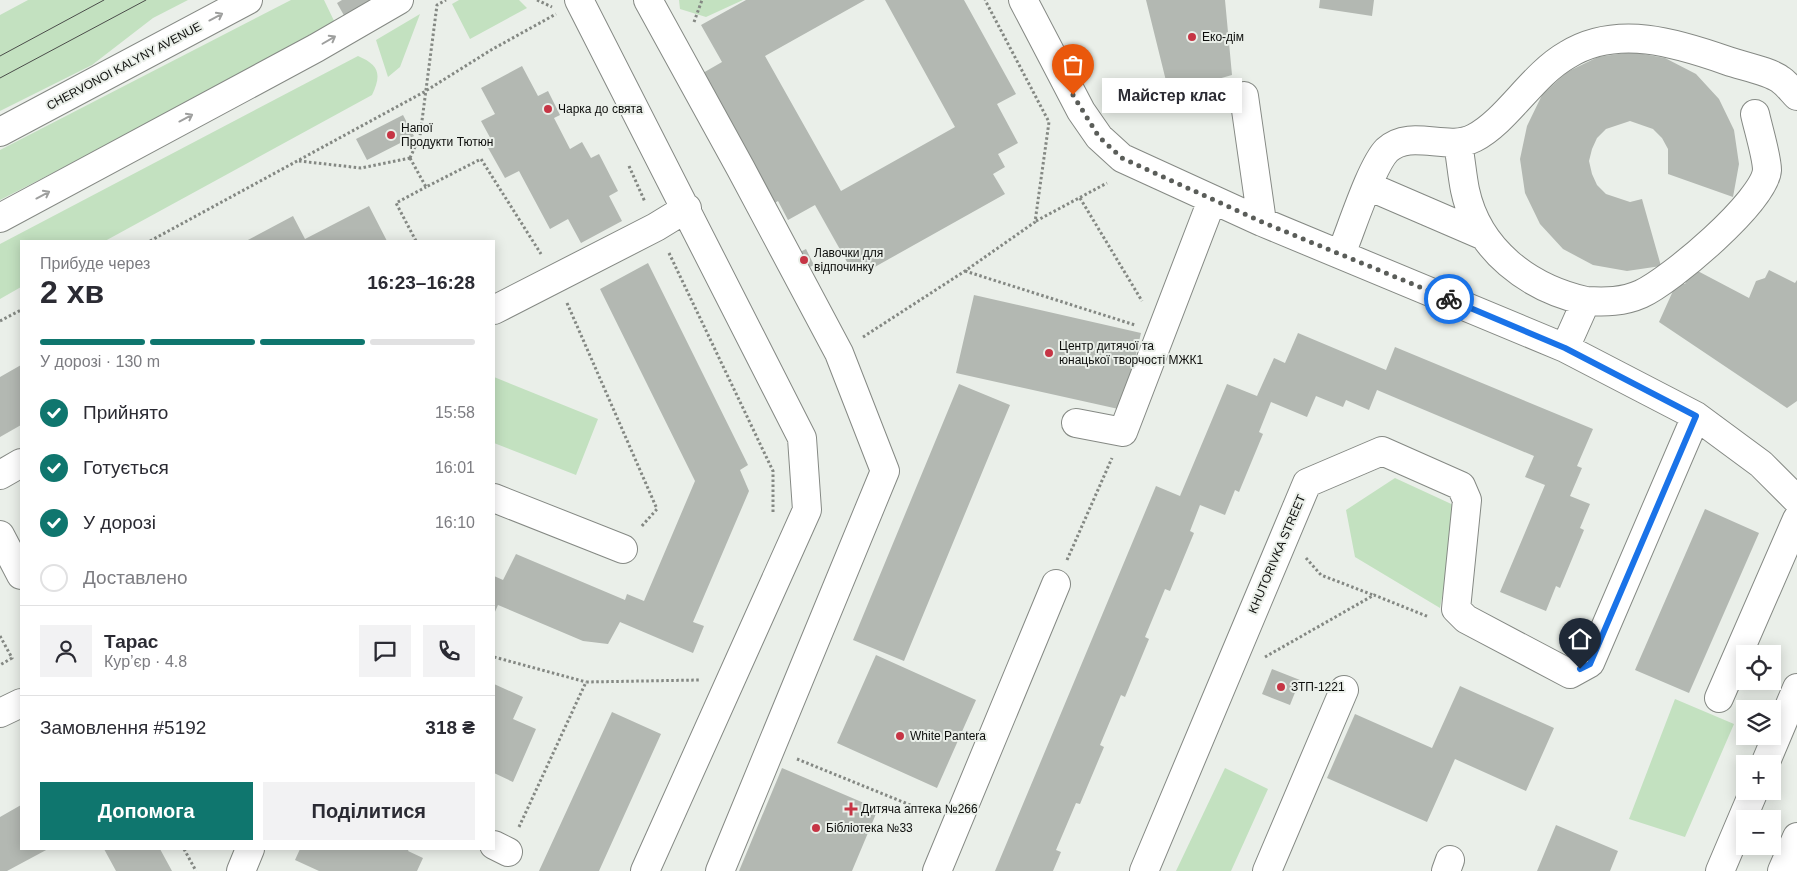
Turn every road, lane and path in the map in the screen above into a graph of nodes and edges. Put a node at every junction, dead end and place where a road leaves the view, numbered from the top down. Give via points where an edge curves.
1 (248, 0) edge
2 (399, 0) edge
3 (446, 0) edge
4 (537, 0) edge
5 (579, 0) edge
6 (648, 0) edge
7 (985, 0) edge
8 (1023, 0) edge
9 (424, 92) junction
10 (1244, 96) dead end
11 (1797, 96) edge
12 (1755, 114) dead end
13 (0, 132) edge
14 (1458, 144) junction
15 (410, 158) junction
16 (298, 161) junction
17 (628, 164) dead end
18 (1368, 186) junction
19 (426, 187) junction
20 (1212, 200) junction
21 (687, 208) junction
22 (0, 218) edge
23 (1035, 222) junction
24 (1262, 222) junction
25 (656, 227) junction
26 (1484, 236) junction
27 (152, 240) edge
28 (415, 240) edge
29 (1341, 254) junction
30 (965, 271) junction
31 (556, 278) junction
32 (1586, 301) junction
33 (495, 309) edge
34 (20, 311) edge
35 (0, 321) edge
36 (869, 333) dead end
37 (1162, 333) junction
38 (1565, 348) junction
39 (1696, 416) junction
40 (1076, 423) dead end
41 (1123, 432) junction
42 (20, 463) edge
43 (0, 475) edge
44 (495, 498) edge
45 (1797, 500) edge
46 (1797, 519) edge
47 (773, 520) dead end
48 (0, 535) edge
49 (1285, 536) junction
50 (623, 549) joint
51 (20, 573) edge
52 (1056, 584) joint
53 (1374, 595) junction
54 (1436, 620) dead end
55 (0, 636) edge
56 (495, 657) edge
57 (0, 665) edge
58 (705, 680) dead end
59 (1224, 680) junction
60 (586, 682) junction
61 (1797, 688) edge
62 (1344, 690) dead end
63 (1720, 698) dead end
64 (20, 703) edge
65 (0, 713) edge
66 (771, 749) junction
67 (1769, 755) edge
68 (1750, 800) edge
69 (956, 824) junction
70 (1797, 837) edge
71 (501, 849) edge
72 (185, 850) edge
73 (250, 850) edge
74 (196, 871) edge
75 (241, 871) edge
76 (645, 871) edge
77 (720, 871) edge
78 (937, 871) edge
79 (1144, 871) edge
80 (1267, 871) edge
81 (1720, 871) edge
82 (1782, 871) edge

13 -> 1 street, CHERVONOI KALYNY AVENUE
22 -> 2 street
3 - 9 path via 436,4
4 - 9 path via 560,12
5 - 21 street
6 - 66 street via 839,353 885,471
7 - 23 path via 1049,122
8 - 20 street via 1099,137 1122,158
9 - 15 path via 420,136
9 - 16 path
10 - 24 street
11 - 14 street via 1780,79 1685,46 1643,39 1604,40 1567,54 1537,78 1490,127
12 - 32 street via 1767,170 1762,183 1741,210 1672,276 1642,294 1618,302
14 - 18 street via 1407,140 1394,145 1384,154
14 - 26 street via 1465,191
15 - 16 path via 361,168
15 - 19 path
16 - 27 path
17 - 25 path
18 - 26 street
18 - 29 street
19 - 28 path via 396,203
19 - 31 path via 481,159
20 - 24 street
20 - 37 street
21 - 25 street
21 - 76 street via 802,438 806,510
23 - 30 path
23 - 37 path via 1080,198
24 - 29 street
25 - 31 street
25 - 47 path via 774,471
26 - 32 street via 1500,257 1520,273 1563,296
29 - 38 street
30 - 36 path
30 - 37 path
31 - 33 street
31 - 50 path via 657,509
32 - 38 street
34 - 35 path
37 - 41 street
38 - 39 street
39 - 45 street via 1761,464
39 - 49 street, KHUTORIVKA STREET via 1590,664 1570,674 1466,620 1456,609 1467,500 1461,486 1382,451 1307,483
40 - 41 street
41 - 52 path
42 - 43 street
44 - 50 street
46 - 63 street
48 - 51 street
49 - 53 path via 1321,575
49 - 59 street, KHUTORIVKA STREET
52 - 69 street
53 - 54 path
53 - 59 path
55 - 57 path via 12,658
56 - 60 path
58 - 60 path
59 - 79 street, KHUTORIVKA STREET
60 - 71 path
61 - 67 street
62 - 80 street
64 - 65 street
66 - 69 path
66 - 77 street
68 - 81 street
69 - 78 street
70 - 82 street
72 - 74 path
73 - 75 street

